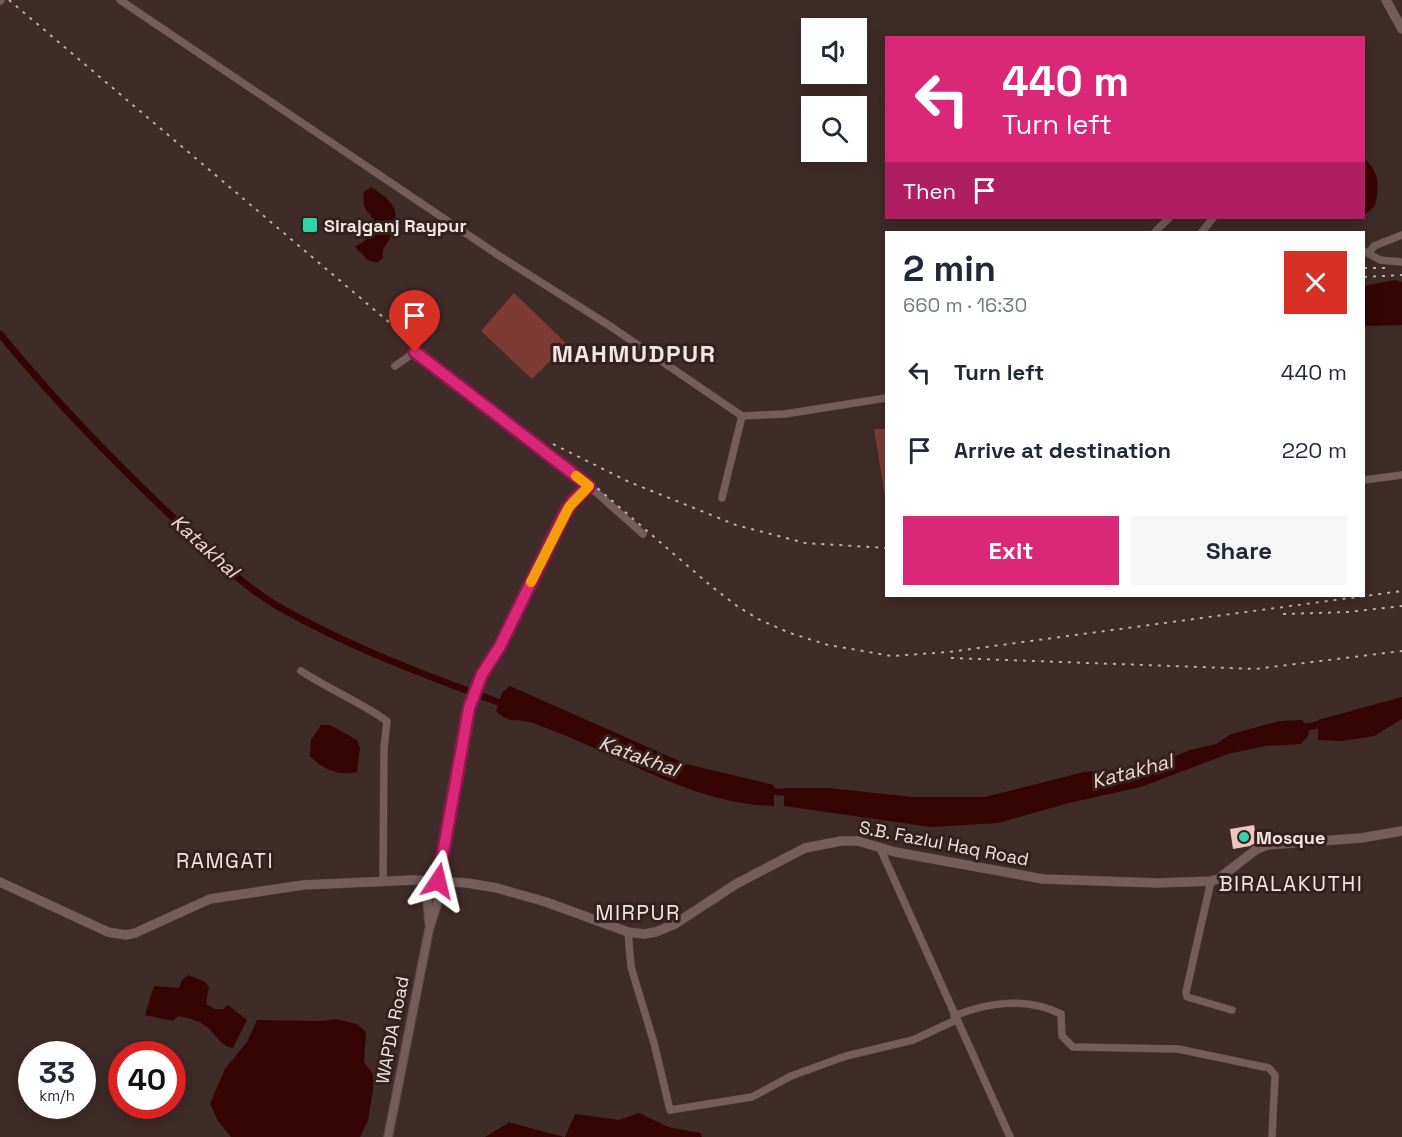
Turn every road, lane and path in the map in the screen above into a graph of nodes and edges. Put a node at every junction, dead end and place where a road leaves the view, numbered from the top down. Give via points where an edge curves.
1 (120, 0) edge
2 (1386, 0) edge
3 (1402, 29) edge
4 (1168, 219) edge
5 (1212, 219) edge
6 (1156, 231) edge
7 (1203, 231) edge
8 (1402, 236) edge
9 (1366, 252) edge
10 (1402, 262) edge
11 (395, 366) dead end
12 (885, 398) edge
13 (742, 416) junction
14 (1402, 475) edge
15 (1365, 480) edge
16 (589, 486) junction
17 (722, 498) dead end
18 (643, 534) dead end
19 (301, 671) dead end
20 (1402, 831) edge
21 (880, 848) junction
22 (426, 880) junction
23 (441, 881) junction
24 (1211, 881) junction
25 (0, 882) edge
26 (383, 882) junction
27 (429, 930) junction
28 (628, 932) junction
29 (1232, 1010) dead end
30 (955, 1018) junction
31 (388, 1137) edge
32 (1010, 1137) edge
33 (1272, 1137) edge

1 - 13 street
2 - 3 main road
4 - 6 street
5 - 7 street
8 - 9 street
9 - 10 street via 1380,260
11 - 16 street via 415,352
12 - 13 street via 785,414
13 - 17 street
14 - 15 street
16 - 18 street
16 - 23 street, WAPDA Road via 569,507 499,648 482,674 469,708
19 - 26 street via 387,721
20 - 24 main road, S.B. Fazlul Haq Road via 1267,845
21 - 24 main road, S.B. Fazlul Haq Road via 1043,879 1158,884
21 - 28 main road, S.B. Fazlul Haq Road via 858,841 805,848 736,884 675,924 656,932
21 - 30 street
22 - 23 main road, S.B. Fazlul Haq Road
22 - 26 main road, S.B. Fazlul Haq Road
22 - 27 street, WAPDA Road
23 - 27 street, WAPDA Road
23 - 28 main road, S.B. Fazlul Haq Road via 507,891
24 - 29 street via 1186,992 1187,997
25 - 26 main road, S.B. Fazlul Haq Road via 108,932 126,935 210,899 303,885
27 - 31 street, WAPDA Road
28 - 30 street via 631,967 670,1110 752,1097 791,1076 846,1056 913,1040
30 - 32 street
30 - 33 street via 1000,1002 1023,1004 1061,1014 1063,1039 1073,1047 1178,1049 1269,1068 1275,1075

